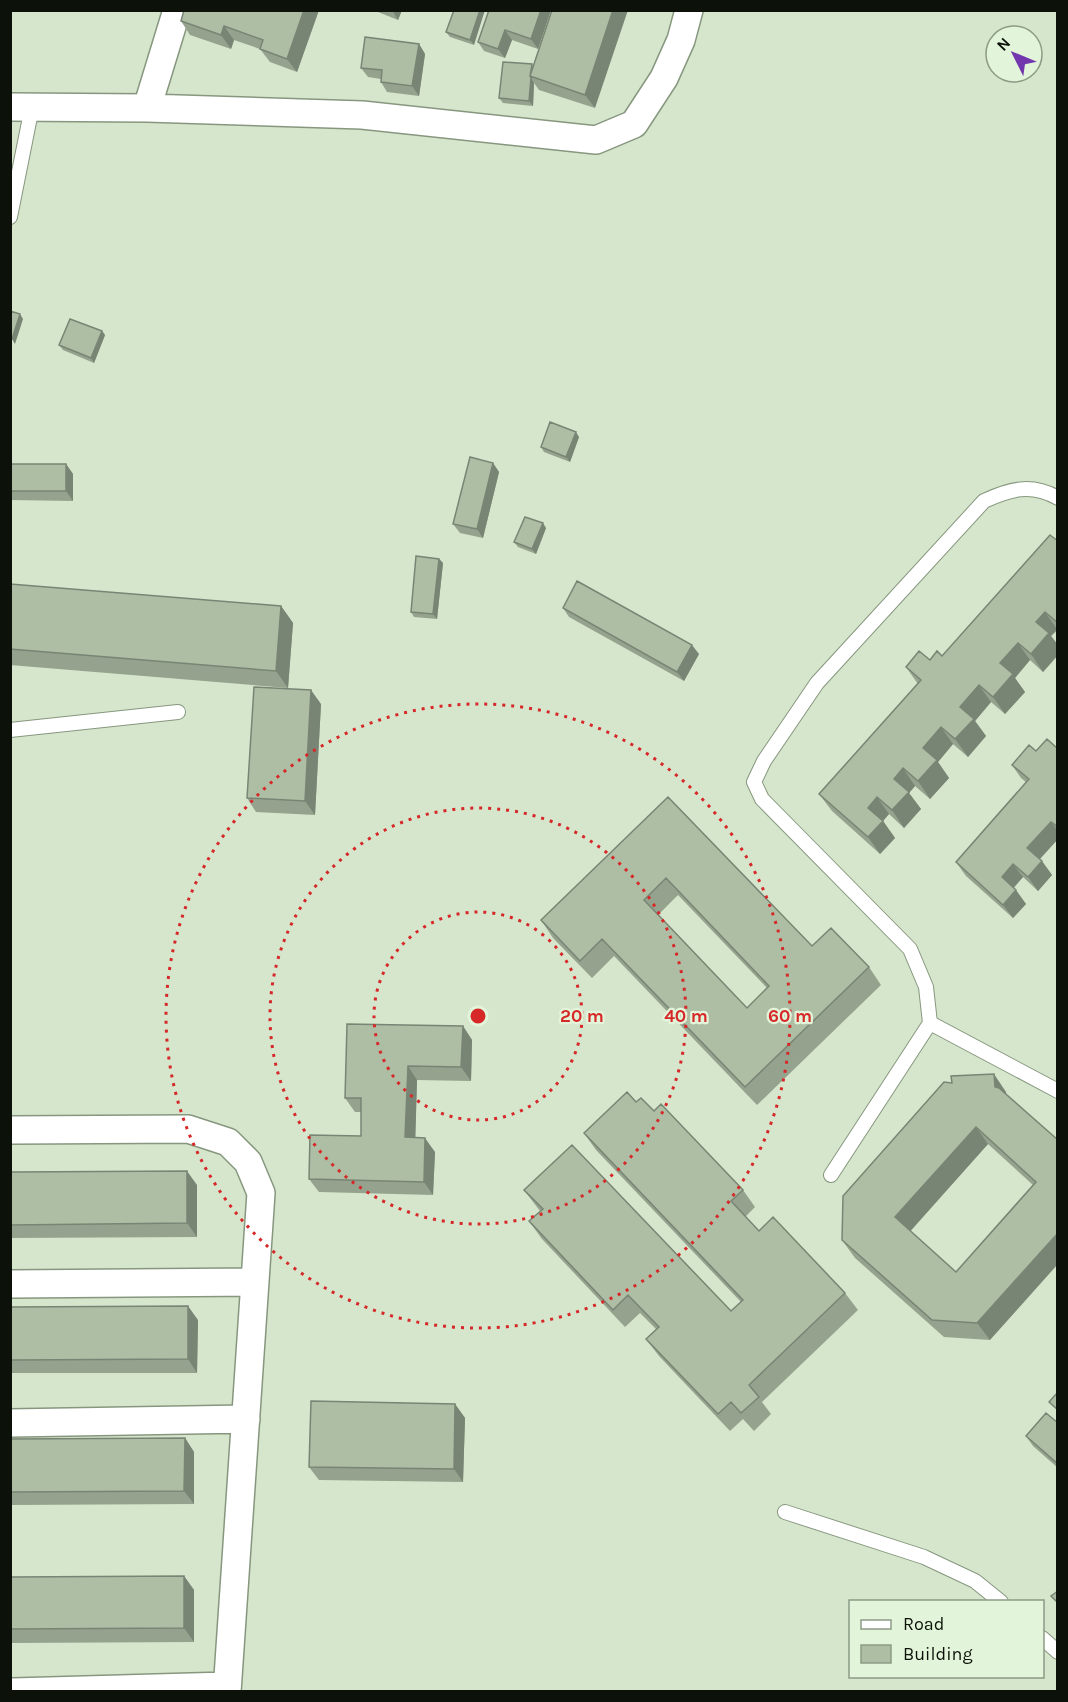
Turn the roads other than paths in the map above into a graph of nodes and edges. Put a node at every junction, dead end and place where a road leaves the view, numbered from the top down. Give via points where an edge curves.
1 (177, 10) edge
2 (689, 10) edge
3 (21, 107) edge
4 (147, 108) junction
5 (10, 217) edge
6 (1058, 498) edge
7 (178, 712) dead end
8 (10, 730) edge
9 (930, 1023) junction
10 (1058, 1092) edge
11 (10, 1130) edge
12 (831, 1175) dead end
13 (255, 1282) junction
14 (10, 1284) edge
15 (246, 1419) junction
16 (10, 1423) edge
17 (785, 1512) dead end
18 (999, 1600) edge
19 (1044, 1640) edge
20 (1058, 1652) edge
21 (227, 1689) edge
22 (13, 1692) edge

1 - 4 street
2 - 4 street via 664,78 634,124 596,140 362,115
3 - 4 street
3 - 5 lane
6 - 9 lane via 1033,489 1008,490 984,501 817,683 754,782 762,799 910,949 926,987
7 - 8 lane
9 - 10 lane
9 - 12 lane
11 - 13 street via 188,1129 228,1142 248,1162 261,1193
13 - 14 street
13 - 15 street
15 - 16 street
15 - 21 street
17 - 18 lane via 924,1557 975,1581
19 - 20 lane
21 - 22 street

